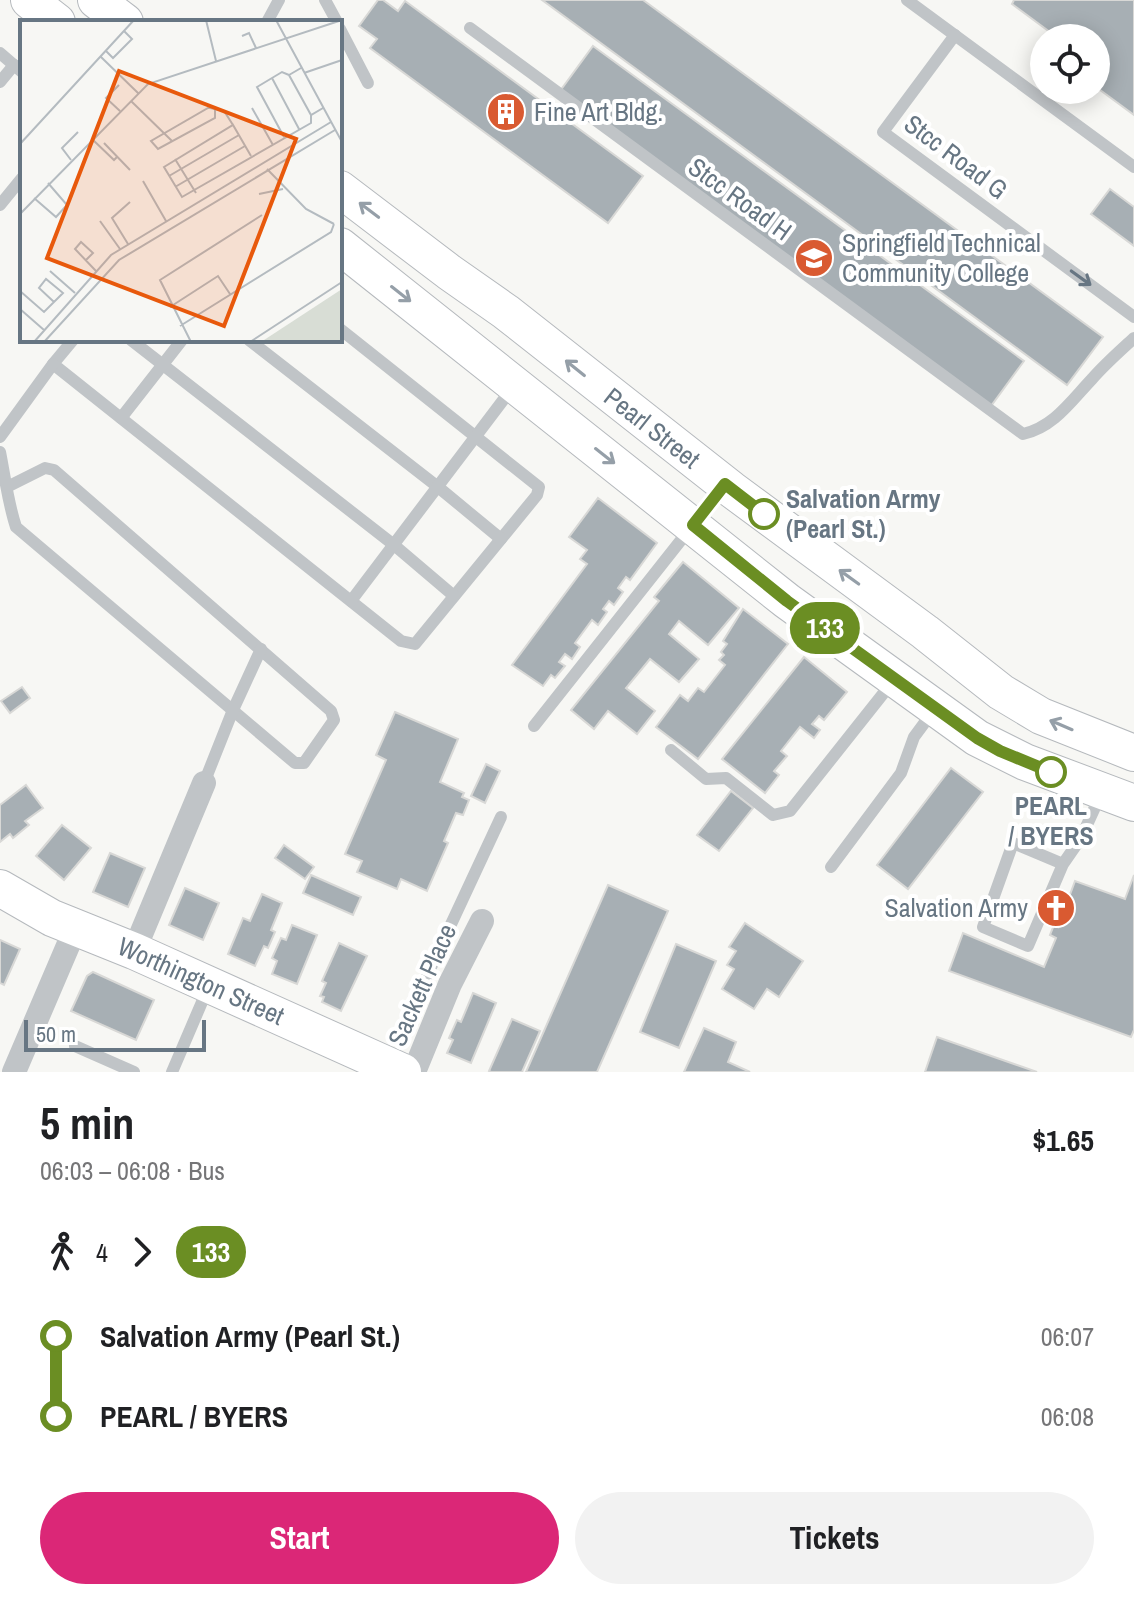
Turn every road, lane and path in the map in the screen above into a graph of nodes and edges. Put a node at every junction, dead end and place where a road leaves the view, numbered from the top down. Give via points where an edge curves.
1 (29, 0) edge
2 (96, 0) edge
3 (279, 0) edge
4 (325, 0) edge
5 (907, 0) edge
6 (54, 20) edge
7 (122, 20) edge
8 (268, 20) edge
9 (336, 20) edge
10 (470, 28) dead end
11 (342, 33) edge
12 (955, 35) junction
13 (0, 53) edge
14 (18, 68) edge
15 (0, 82) edge
16 (368, 83) dead end
17 (1134, 167) edge
18 (20, 180) edge
19 (342, 191) edge
20 (0, 205) edge
21 (342, 248) edge
22 (1134, 317) edge
23 (342, 331) edge
24 (1134, 338) edge
25 (71, 342) edge
26 (134, 342) edge
27 (180, 342) edge
28 (252, 342) edge
29 (53, 364) junction
30 (163, 365) junction
31 (515, 384) junction
32 (121, 418) junction
33 (477, 436) junction
34 (0, 437) edge
35 (0, 452) edge
36 (725, 484) junction
37 (7, 487) junction
38 (438, 487) junction
39 (693, 525) junction
40 (501, 539) junction
41 (394, 545) junction
42 (454, 596) junction
43 (351, 601) junction
44 (261, 649) junction
45 (896, 678) junction
46 (936, 707) junction
47 (233, 710) junction
48 (534, 726) dead end
49 (671, 750) dead end
50 (1126, 750) edge
51 (204, 783) joint
52 (1118, 797) edge
53 (501, 817) dead end
54 (1063, 864) junction
55 (831, 867) dead end
56 (0, 888) edge
57 (457, 911) junction
58 (482, 921) joint
59 (76, 927) junction
60 (134, 951) junction
61 (209, 985) junction
62 (412, 1008) dead end
63 (75, 1046) dead end
64 (14, 1072) edge
65 (134, 1072) edge
66 (172, 1072) edge
67 (403, 1072) edge
68 (414, 1072) edge

1 - 6 street
2 - 7 street
3 - 8 lane
4 - 9 lane
5 - 12 lane
10 - 24 lane, Stcc Road H via 1023,434 1038,430 1068,408
11 - 16 lane
12 - 17 lane
12 -> 22 lane, Stcc Road G via 883,132
13 - 14 lane
14 - 15 lane
18 - 20 lane
36 -> 19 street, Pearl Street
21 -> 31 street, Pearl Street
23 - 33 lane
25 - 29 lane
26 - 30 lane
27 - 30 lane
28 - 38 lane
29 - 32 lane
29 - 34 lane
30 - 32 lane
30 - 41 lane
31 - 33 lane
31 -> 39 street, Pearl Street
32 - 43 lane
33 - 38 lane
33 - 40 lane via 539,487
35 - 37 lane
36 - 39 lane
50 -> 36 street, Pearl Street via 1041,716 1001,692
37 - 44 lane via 45,468 54,470
37 - 47 lane via 16,527
38 - 40 lane
38 - 41 lane
39 - 45 street, Pearl Street via 787,601
39 - 48 lane
40 - 42 lane
41 - 42 lane
41 - 43 lane
42 - 43 lane via 415,644
44 - 47 lane
44 - 47 lane via 331,711 334,720 304,763 295,763
45 - 46 street, Pearl Street
45 - 49 lane via 790,811 773,815 726,778 706,779
46 - 52 street, Pearl Street via 1000,751
46 - 55 lane via 914,737 901,773
47 - 51 lane
50 - 52 street
51 - 60 street
52 - 54 lane
53 - 57 lane
54 - 54 lane via 1028,946 983,927 1013,843
56 - 59 street, Worthington Street
57 - 58 lane
57 - 62 lane
58 - 68 street, Sackett Place
59 - 60 street, Worthington Street
59 - 64 street
60 - 61 street, Worthington Street
61 - 66 lane
61 - 67 street, Worthington Street
63 - 65 lane

